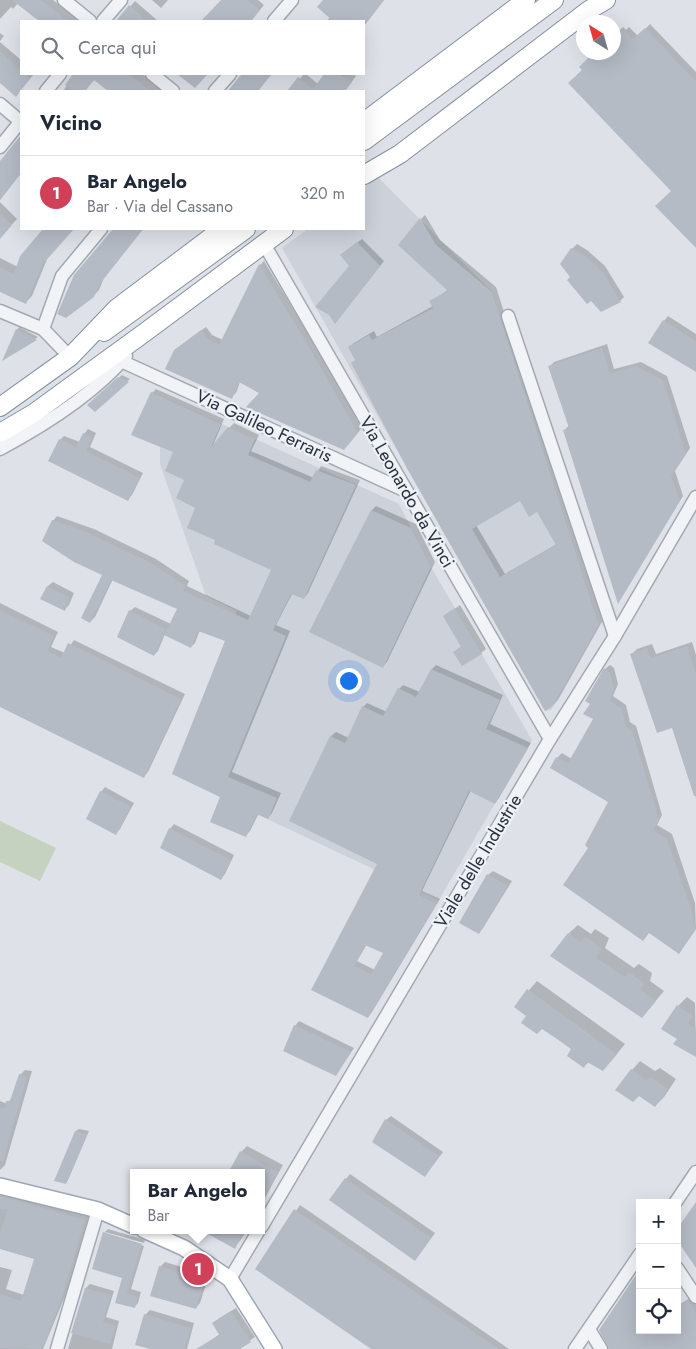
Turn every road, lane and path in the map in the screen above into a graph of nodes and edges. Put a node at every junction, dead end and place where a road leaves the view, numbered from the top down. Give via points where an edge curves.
1 (64, 0) edge
2 (121, 0) edge
3 (292, 0) edge
4 (526, 0) edge
5 (554, 0) edge
6 (606, 0) edge
7 (579, 3) edge
8 (89, 20) edge
9 (104, 20) edge
10 (275, 20) edge
11 (59, 75) edge
12 (153, 75) edge
13 (229, 75) edge
14 (47, 90) edge
15 (172, 90) edge
16 (216, 90) edge
17 (0, 104) edge
18 (20, 120) edge
19 (365, 121) edge
20 (20, 122) edge
21 (365, 140) edge
22 (0, 147) edge
23 (365, 167) edge
24 (365, 174) edge
25 (100, 230) edge
26 (221, 230) edge
27 (245, 230) edge
28 (283, 230) edge
29 (264, 244) junction
30 (0, 311) edge
31 (508, 316) dead end
32 (43, 329) junction
33 (144, 333) junction
34 (70, 357) junction
35 (121, 361) junction
36 (0, 407) edge
37 (0, 433) edge
38 (0, 449) edge
39 (406, 491) junction
40 (696, 497) edge
41 (615, 636) junction
42 (550, 739) junction
43 (696, 1172) edge
44 (0, 1186) edge
45 (678, 1199) edge
46 (98, 1210) junction
47 (265, 1221) edge
48 (130, 1224) edge
49 (153, 1234) edge
50 (257, 1234) edge
51 (636, 1260) edge
52 (681, 1274) edge
53 (230, 1279) junction
54 (696, 1297) edge
55 (589, 1329) junction
56 (272, 1348) edge
57 (57, 1349) edge
58 (575, 1349) edge
59 (602, 1349) edge

1 - 8 street
2 - 9 street
3 - 10 street
4 - 19 highway
5 - 21 highway
6 - 24 highway via 400,154
7 - 23 highway
11 - 14 street
12 - 15 street
13 - 16 street
17 - 18 street
20 - 22 street
25 - 32 street via 62,276
26 - 34 highway via 116,308
27 - 34 highway
28 - 29 highway
29 - 33 highway
29 - 39 street, Via Leonardo da Vinci
30 - 32 street
31 - 41 street
32 - 34 street
33 - 35 street
33 - 37 highway via 34,413
34 - 36 highway
35 - 38 street via 84,395
35 - 39 street, Via Galileo Ferraris
39 - 42 street, Via Leonardo da Vinci
40 - 41 street, Viale delle Industrie
41 - 42 street, Viale delle Industrie
42 - 47 street, Viale delle Industrie
43 - 45 street
44 - 46 main road
46 - 48 main road
46 - 57 street
49 - 53 main road via 184,1248
50 - 53 street
51 - 55 street
52 - 54 street
53 - 56 main road
55 - 58 street
55 - 59 street

